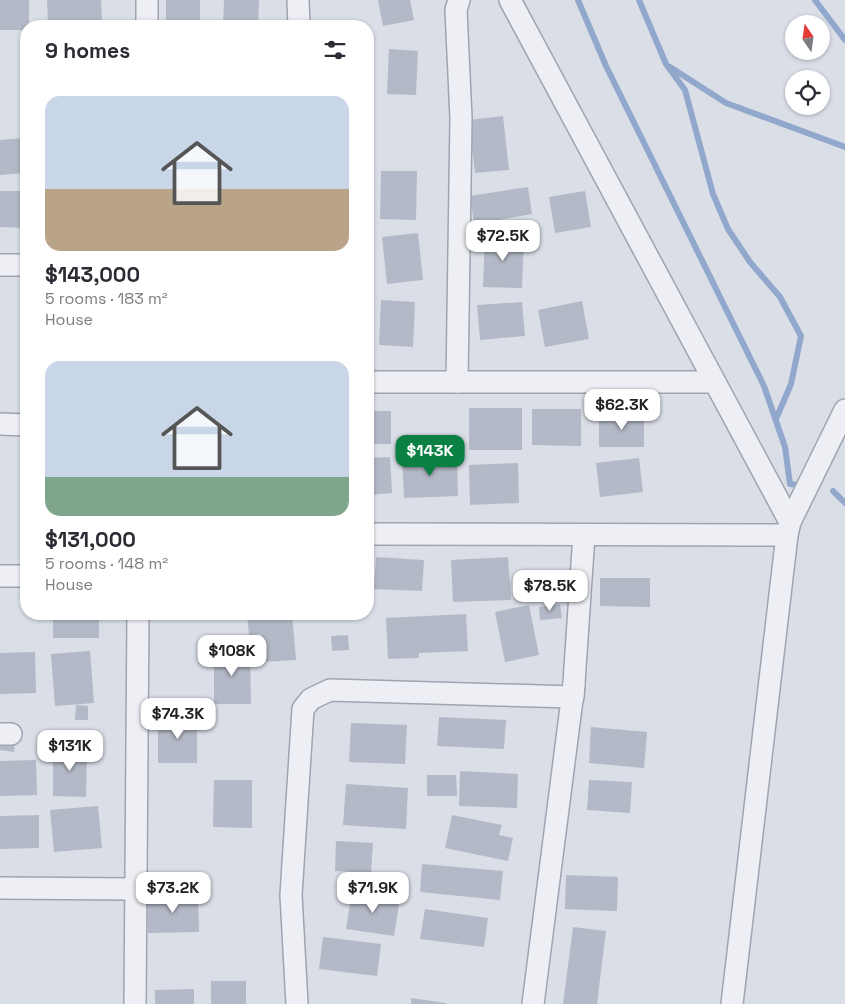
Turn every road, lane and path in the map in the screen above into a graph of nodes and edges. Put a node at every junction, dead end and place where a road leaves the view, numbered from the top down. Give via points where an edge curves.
1 (147, 0) edge
2 (298, 0) edge
3 (459, 0) edge
4 (510, 0) edge
5 (147, 20) edge
6 (298, 20) edge
7 (20, 264) edge
8 (0, 265) edge
9 (374, 382) edge
10 (457, 382) junction
11 (714, 382) junction
12 (845, 410) edge
13 (0, 424) edge
14 (20, 425) edge
15 (789, 528) junction
16 (374, 534) edge
17 (589, 535) junction
18 (0, 576) edge
19 (20, 576) edge
20 (138, 620) edge
21 (573, 698) junction
22 (0, 888) edge
23 (135, 889) junction
24 (135, 1004) edge
25 (296, 1004) edge
26 (532, 1004) edge
27 (732, 1004) edge

1 - 5 street
2 - 6 street
3 - 10 street via 456,10 461,118
4 - 11 street
7 - 8 street
9 - 10 street
10 - 11 street
11 - 15 street
12 - 15 street
13 - 14 street
15 - 17 street
15 - 27 street
16 - 17 street
17 - 21 street
18 - 19 street
20 - 23 street
21 - 25 street via 330,690 311,699 303,709 291,895
21 - 26 street
22 - 23 street
23 - 24 street

